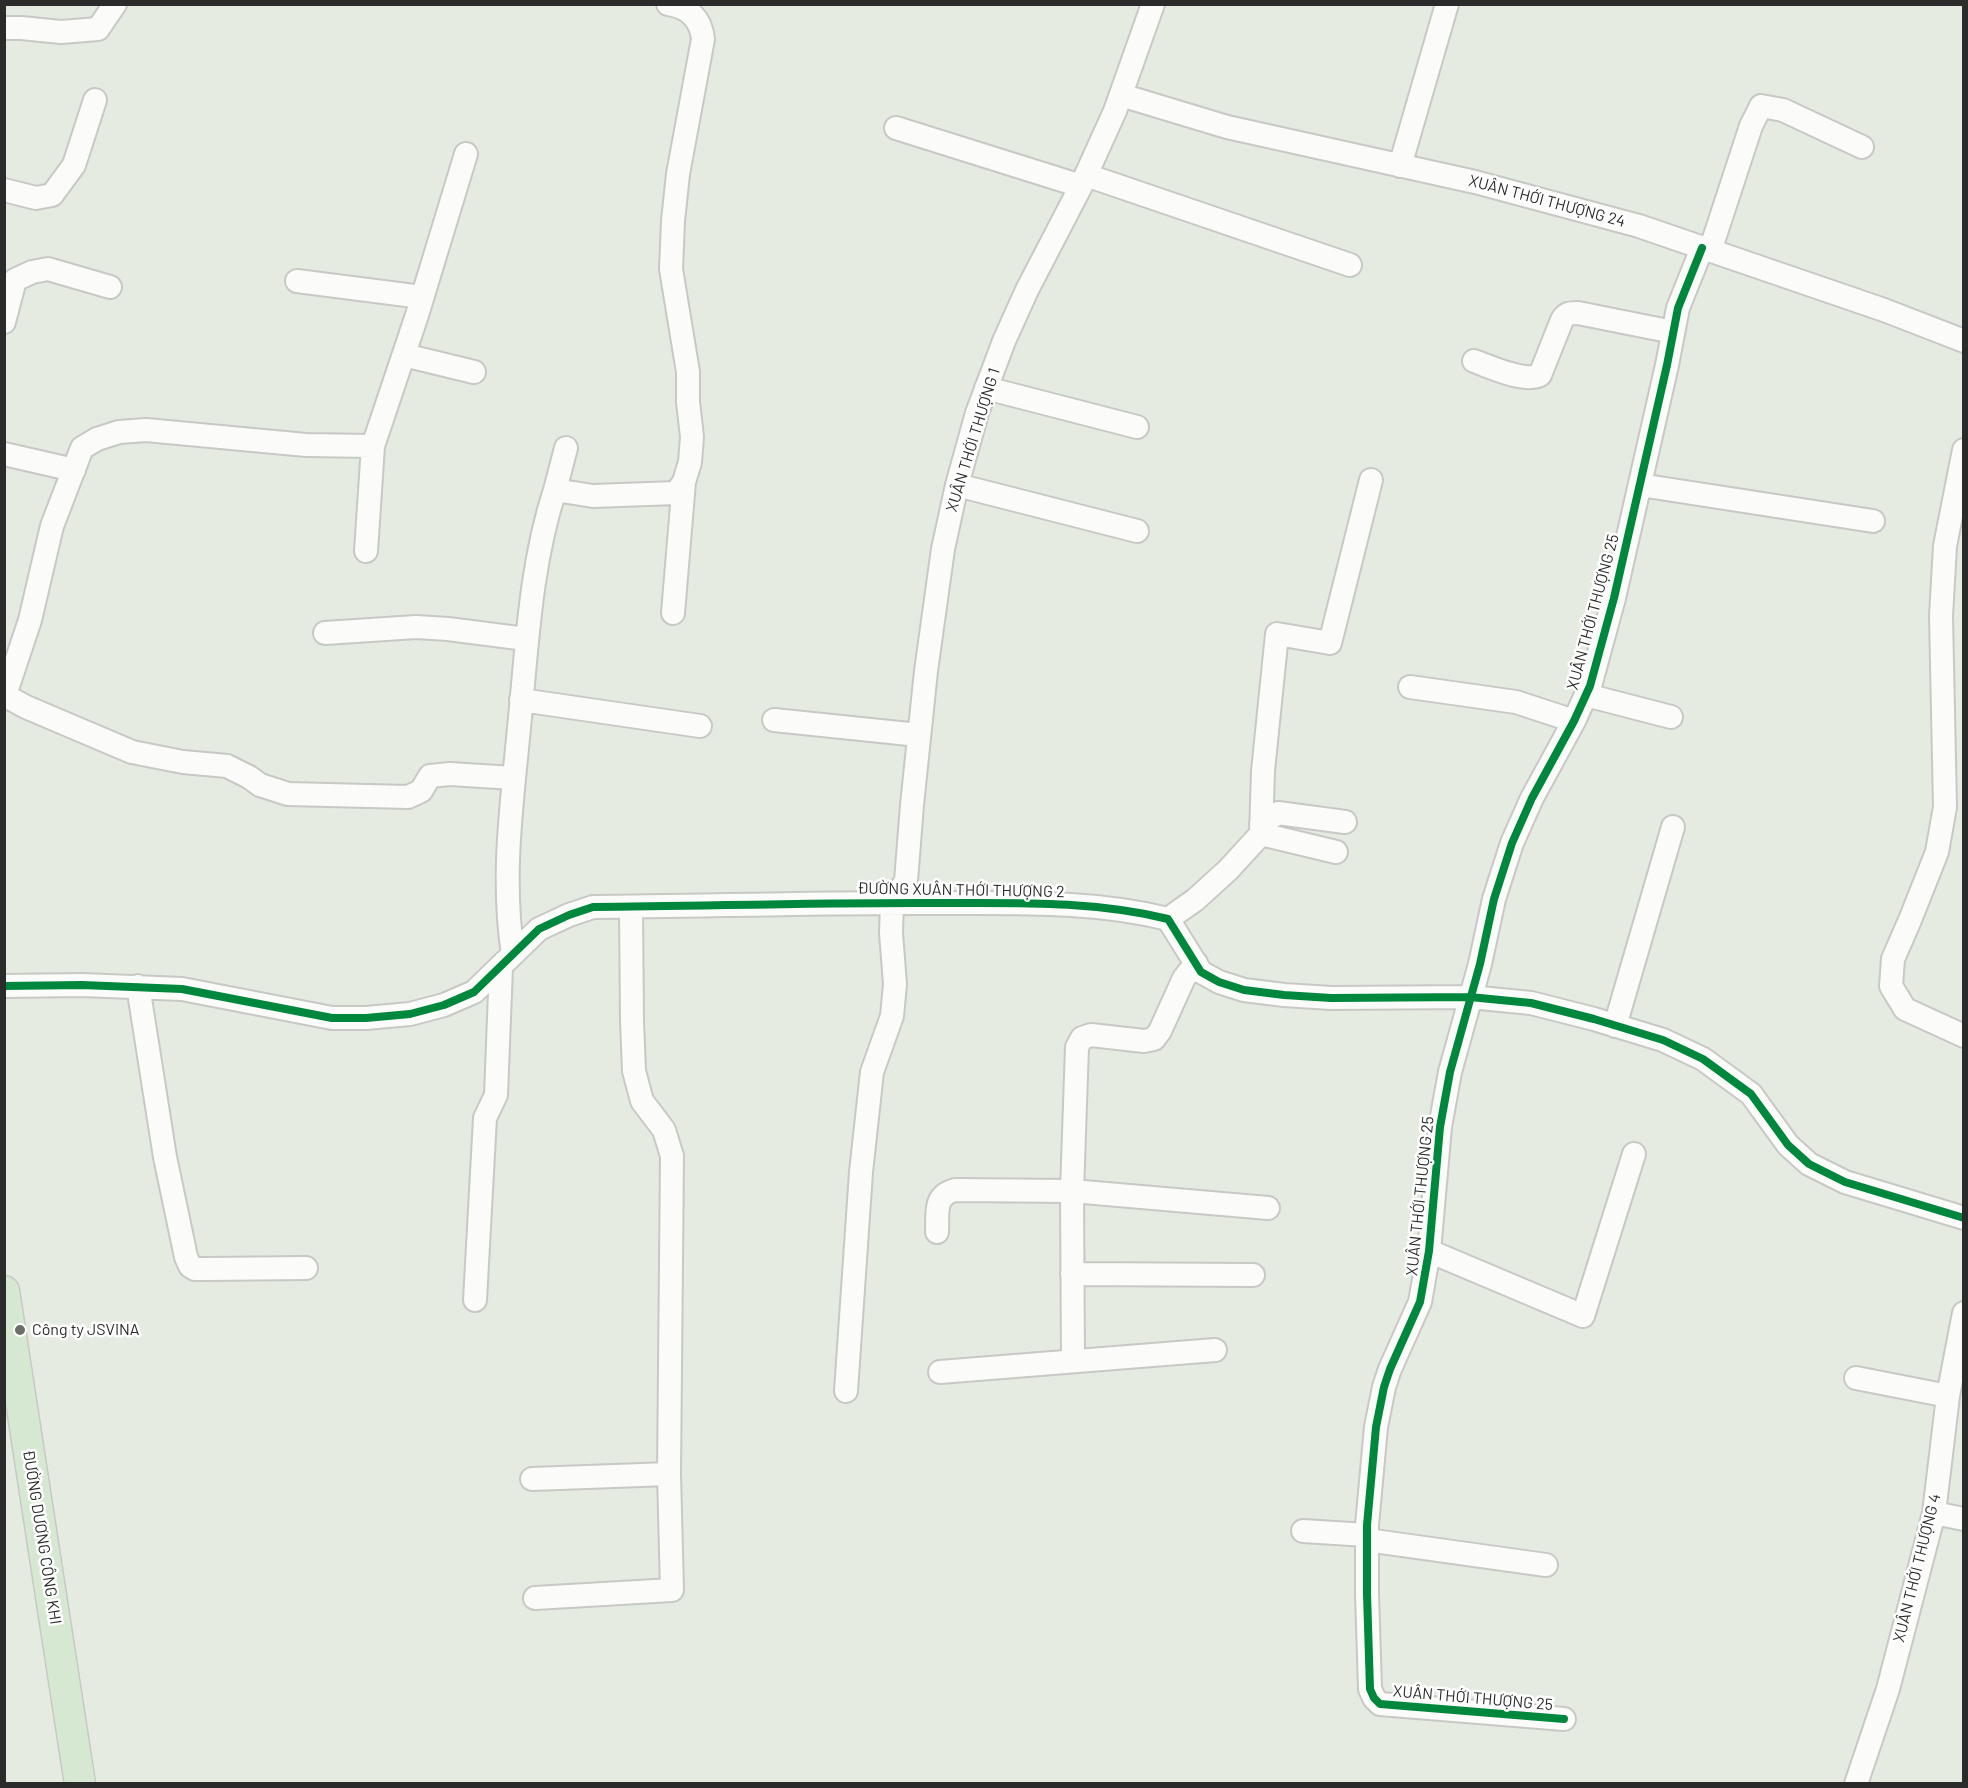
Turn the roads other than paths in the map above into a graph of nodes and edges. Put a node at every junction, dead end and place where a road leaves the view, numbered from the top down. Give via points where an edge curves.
1 (115, 4) edge
2 (668, 4) edge
3 (1153, 4) edge
4 (1447, 4) edge
5 (4, 28) edge
6 (1122, 95) junction
7 (95, 100) dead end
8 (896, 128) dead end
9 (1862, 147) dead end
10 (466, 153) dead end
11 (1400, 166) junction
12 (1084, 181) junction
13 (4, 190) edge
14 (1706, 249) junction
15 (1350, 265) dead end
16 (297, 281) dead end
17 (110, 287) dead end
18 (422, 297) junction
19 (4, 322) edge
20 (1673, 333) junction
21 (1964, 341) edge
22 (404, 355) junction
23 (1474, 361) dead end
24 (474, 372) dead end
25 (986, 388) junction
26 (1137, 427) dead end
27 (373, 446) junction
28 (567, 448) dead end
29 (1964, 450) edge
30 (4, 454) edge
31 (74, 471) junction
32 (1371, 480) dead end
33 (684, 482) junction
34 (957, 484) junction
35 (1640, 484) junction
36 (555, 490) junction
37 (1873, 521) dead end
38 (1137, 531) dead end
39 (366, 551) dead end
40 (673, 613) dead end
41 (325, 633) dead end
42 (526, 639) junction
43 (1410, 687) dead end
44 (5, 695) edge
45 (1586, 695) junction
46 (521, 700) junction
47 (1671, 717) dead end
48 (774, 720) dead end
49 (1574, 721) junction
50 (700, 726) dead end
51 (919, 735) junction
52 (513, 778) junction
53 (1345, 822) dead end
54 (1673, 827) dead end
55 (1261, 829) junction
56 (1336, 852) dead end
57 (892, 902) junction
58 (631, 907) junction
59 (1168, 919) junction
60 (507, 961) junction
61 (1196, 963) junction
62 (4, 986) edge
63 (138, 986) junction
64 (1470, 997) junction
65 (1615, 1026) junction
66 (1964, 1036) edge
67 (1634, 1154) dead end
68 (1072, 1191) junction
69 (1268, 1209) dead end
70 (1964, 1218) edge
71 (937, 1232) dead end
72 (1429, 1251) junction
73 (306, 1268) dead end
74 (1072, 1274) junction
75 (1253, 1275) dead end
76 (4, 1291) edge
77 (476, 1300) dead end
78 (1964, 1313) edge
79 (1215, 1350) dead end
80 (1073, 1361) junction
81 (940, 1372) dead end
82 (11, 1374) edge
83 (1856, 1378) dead end
84 (846, 1391) dead end
85 (1948, 1396) junction
86 (669, 1474) junction
87 (532, 1479) dead end
88 (1934, 1513) junction
89 (1964, 1519) edge
90 (1303, 1531) dead end
91 (1367, 1537) junction
92 (1546, 1565) dead end
93 (535, 1598) dead end
94 (1564, 1719) dead end
95 (80, 1784) edge
96 (1856, 1784) edge

1 - 5 street via 98,29 61,32
2 - 33 street via 694,15 700,22 703,39 673,221 671,269 688,372 692,436
3 - 6 street, XUÂN THỚI THƯỢNG 1
4 - 11 street
6 - 11 street, XUÂN THỚI THƯỢNG 24 via 1227,127
6 - 12 street, XUÂN THỚI THƯỢNG 1
7 - 13 street via 74,165 52,195 36,198
8 - 12 street
9 - 14 street, XUÂN THỚI THƯỢNG 25 via 1783,110 1761,106 1750,126
10 - 18 street
11 - 14 street, XUÂN THỚI THƯỢNG 24 via 1628,223
12 - 15 street
12 - 25 street, XUÂN THỚI THƯỢNG 1 via 1027,290
14 - 20 street, XUÂN THỚI THƯỢNG 25 via 1678,308
14 - 21 street, XUÂN THỚI THƯỢNG 24
16 - 18 street
17 - 19 street via 48,268 32,272 15,280
18 - 22 street
20 - 23 street via 1570,313 1562,320 1540,375 1522,377
20 - 35 street, XUÂN THỚI THƯỢNG 25
22 - 24 street
22 - 27 street
25 - 26 street
25 - 34 street, XUÂN THỚI THƯỢNG 1
27 - 31 street via 306,445 128,431 97,439 82,448
27 - 39 street
28 - 36 street
29 - 66 street via 1945,546 1942,592 1945,807 1937,852 1893,958 1891,986 1905,1009
30 - 31 street
31 - 44 street via 52,526 30,620
32 - 55 street via 1330,643 1277,634
33 - 36 street via 676,493 593,496
33 - 40 street
34 - 38 street
34 - 51 street, XUÂN THỚI THƯỢNG 1 via 943,549
35 - 37 street
35 - 45 street, XUÂN THỚI THƯỢNG 25 via 1614,598
36 - 42 street via 541,542
41 - 42 street via 416,627
42 - 46 street
43 - 49 street via 1516,702
44 - 52 street via 132,752 227,766 260,785 288,794 408,797 421,791 430,776
45 - 47 street
45 - 49 street, XUÂN THỚI THƯỢNG 25
46 - 50 street
46 - 52 street
48 - 51 street
49 - 64 street, XUÂN THỚI THƯỢNG 25 via 1512,843
51 - 57 street, XUÂN THỚI THƯỢNG 1 via 906,881
52 - 60 street via 508,832
53 - 55 street via 1278,813
54 - 65 street
55 - 56 street
55 - 59 street via 1228,870
57 - 58 street, ĐƯỜNG XUÂN THỚI THƯỢNG 2
57 - 59 street, ĐƯỜNG XUÂN THỚI THƯỢNG 2 via 1053,903 1134,910
57 - 84 street via 892,1016 872,1072
58 - 60 street, ĐƯỜNG XUÂN THỚI THƯỢNG 2 via 593,907 569,915 539,929
58 - 86 street via 634,1071 642,1101 664,1130 672,1156
59 - 61 street
60 - 63 street, ĐƯỜNG XUÂN THỚI THƯỢNG 2 via 474,992 444,1005 410,1014 366,1018 332,1018 182,989
60 - 77 street via 496,1095 484,1118
61 - 64 street via 1201,972 1219,982 1264,993 1331,998
61 - 68 street via 1184,978 1154,1039 1091,1035 1082,1038 1077,1047
62 - 63 street, ĐƯỜNG XUÂN THỚI THƯỢNG 2
63 - 73 street via 165,1157 188,1263 195,1269
64 - 65 street via 1531,1004
64 - 72 street, XUÂN THỚI THƯỢNG 25 via 1440,1127
65 - 70 street via 1663,1040 1725,1074 1751,1094 1788,1145 1809,1164 1845,1182
67 - 72 street via 1583,1316
68 - 69 street
68 - 71 street via 946,1192 939,1203
68 - 74 street
72 - 91 street, XUÂN THỚI THƯỢNG 25 via 1420,1302 1390,1368 1379,1405
74 - 75 street
74 - 80 street
76 - 82 main road, ĐƯỜNG DƯƠNG CÔNG KHI
78 - 85 street, XUÂN THỚI THƯỢNG 4
79 - 80 street
80 - 81 street
82 - 95 main road, ĐƯỜNG DƯƠNG CÔNG KHI
83 - 85 street
85 - 88 street, XUÂN THỚI THƯỢNG 4
86 - 87 street
86 - 93 street via 672,1590
88 - 89 street
88 - 96 street, XUÂN THỚI THƯỢNG 4 via 1888,1689
90 - 91 street
91 - 92 street
91 - 94 street, XUÂN THỚI THƯỢNG 25 via 1370,1689 1376,1701

